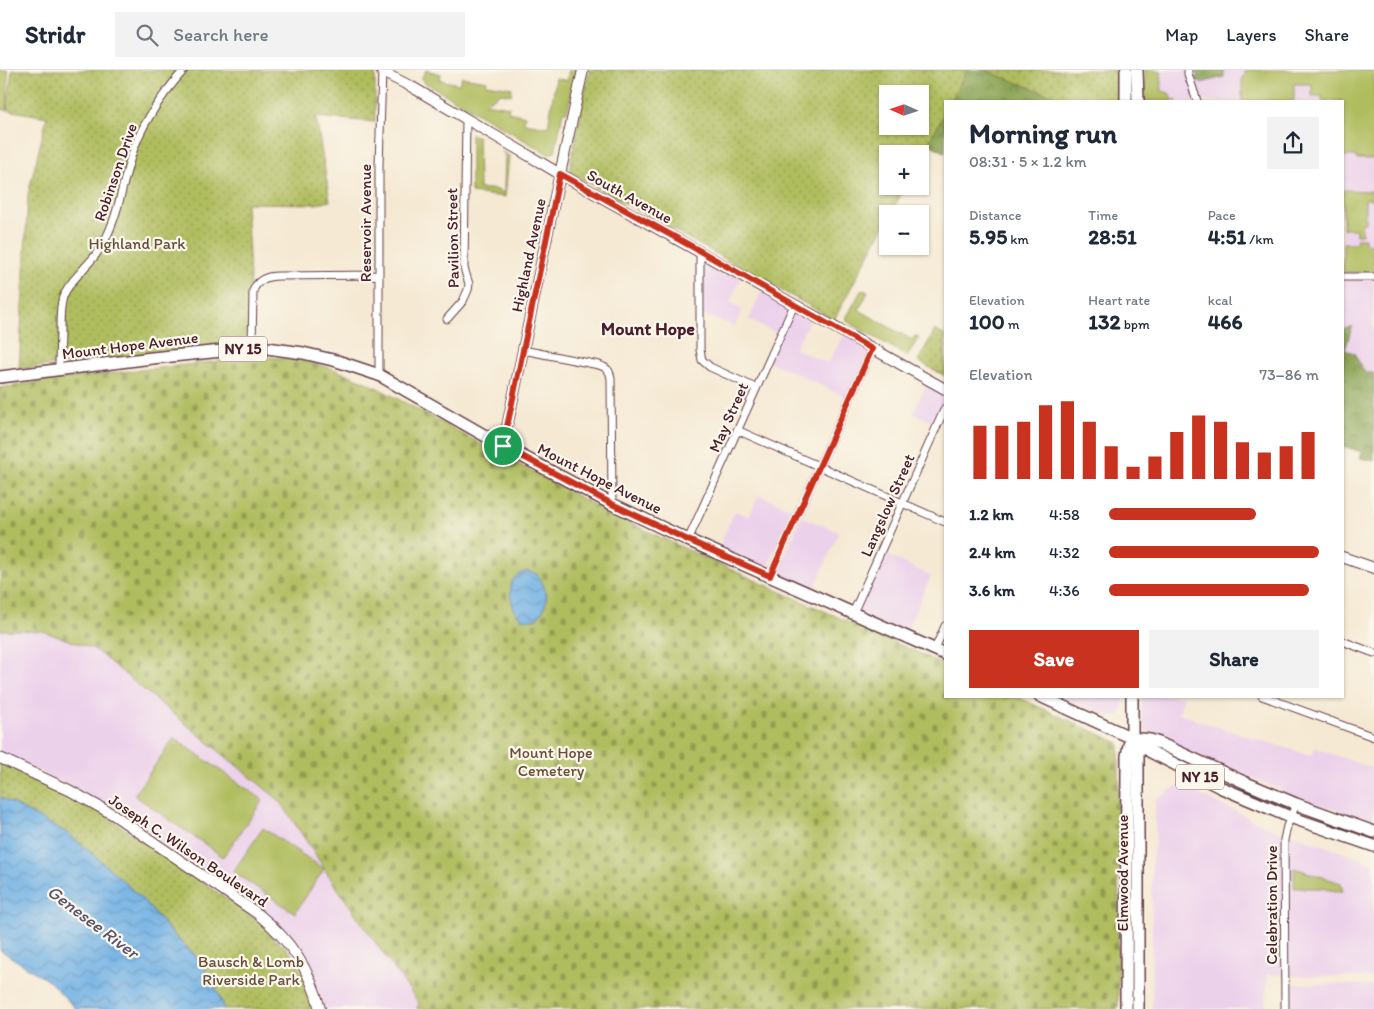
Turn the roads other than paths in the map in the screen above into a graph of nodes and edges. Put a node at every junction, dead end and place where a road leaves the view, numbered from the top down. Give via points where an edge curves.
1 (184, 70) edge
2 (583, 70) edge
3 (1126, 70) edge
4 (1138, 70) edge
5 (1188, 70) edge
6 (382, 71) edge
7 (1126, 100) edge
8 (1138, 100) edge
9 (1197, 100) edge
10 (466, 119) junction
11 (560, 174) junction
12 (700, 251) junction
13 (380, 275) junction
14 (1344, 277) edge
15 (1374, 277) edge
16 (794, 305) junction
17 (447, 319) dead end
18 (252, 348) junction
19 (872, 349) junction
20 (523, 350) junction
21 (59, 369) junction
22 (378, 375) junction
23 (0, 377) edge
24 (756, 388) junction
25 (944, 388) edge
26 (944, 410) edge
27 (737, 430) junction
28 (503, 446) junction
29 (819, 466) junction
30 (902, 503) junction
31 (612, 504) junction
32 (944, 522) edge
33 (688, 540) junction
34 (1344, 558) edge
35 (1374, 568) edge
36 (770, 576) junction
37 (853, 613) junction
38 (944, 631) edge
39 (1344, 643) edge
40 (940, 652) edge
41 (1374, 653) edge
42 (1044, 698) edge
43 (1132, 698) edge
44 (1267, 698) edge
45 (1374, 737) edge
46 (1132, 738) junction
47 (0, 758) edge
48 (1296, 804) junction
49 (1290, 817) junction
50 (1374, 832) edge
51 (1374, 846) edge
52 (320, 1009) edge
53 (1126, 1009) edge
54 (1138, 1009) edge
55 (1285, 1009) edge

1 - 21 street, Robinson Drive via 158,102 137,140 119,207 105,239 65,292 61,308
2 - 11 street, Highland Avenue
3 - 7 main road
4 - 8 main road
5 - 9 street
6 - 10 street, South Avenue
6 - 13 street, Reservoir Avenue
10 - 11 street, South Avenue
10 - 17 street, Pavilion Street via 464,268 469,284 466,296
11 - 12 street, South Avenue
11 - 20 street, Highland Avenue
12 - 16 street, South Avenue
12 - 24 street via 702,360 710,367
13 - 18 street via 265,278 253,292
13 - 22 street, Reservoir Avenue
14 - 15 street
16 - 19 street, South Avenue
16 - 24 street, May Street
18 - 21 main road, Mount Hope Avenue / NY 15
18 - 22 main road, Mount Hope Avenue / NY 15 via 303,353
19 - 25 street, South Avenue
19 - 29 street
20 - 28 street, Highland Avenue
20 - 31 street via 599,365 609,370
21 - 23 main road, Mount Hope Avenue / NY 15
22 - 28 main road, Mount Hope Avenue / NY 15
24 - 27 street, May Street
26 - 30 street, Langslow Street
27 - 29 street
27 - 33 street, May Street
28 - 31 main road, Mount Hope Avenue / NY 15
29 - 30 street
29 - 36 street
30 - 32 street
30 - 37 street, Langslow Street
31 - 33 main road, Mount Hope Avenue / NY 15
33 - 36 main road, Mount Hope Avenue / NY 15
34 - 35 street
36 - 37 main road, Mount Hope Avenue / NY 15
37 - 40 main road, Mount Hope Avenue / NY 15
38 - 40 street
39 - 41 street
42 - 46 main road, NY 15
43 - 46 main road, Elmwood Avenue
44 - 45 street
46 - 48 main road, NY 15 via 1159,743
46 - 49 main road, NY 15 via 1151,752
46 - 53 main road, Elmwood Avenue via 1127,756
46 - 54 main road, Elmwood Avenue via 1138,747
47 - 52 street, Joseph C. Wilson Boulevard via 114,815 258,914 275,928 302,962
48 - 49 street, Celebration Drive
48 - 50 main road, NY 15
49 - 51 main road, NY 15
49 - 55 street, Celebration Drive via 1284,840

